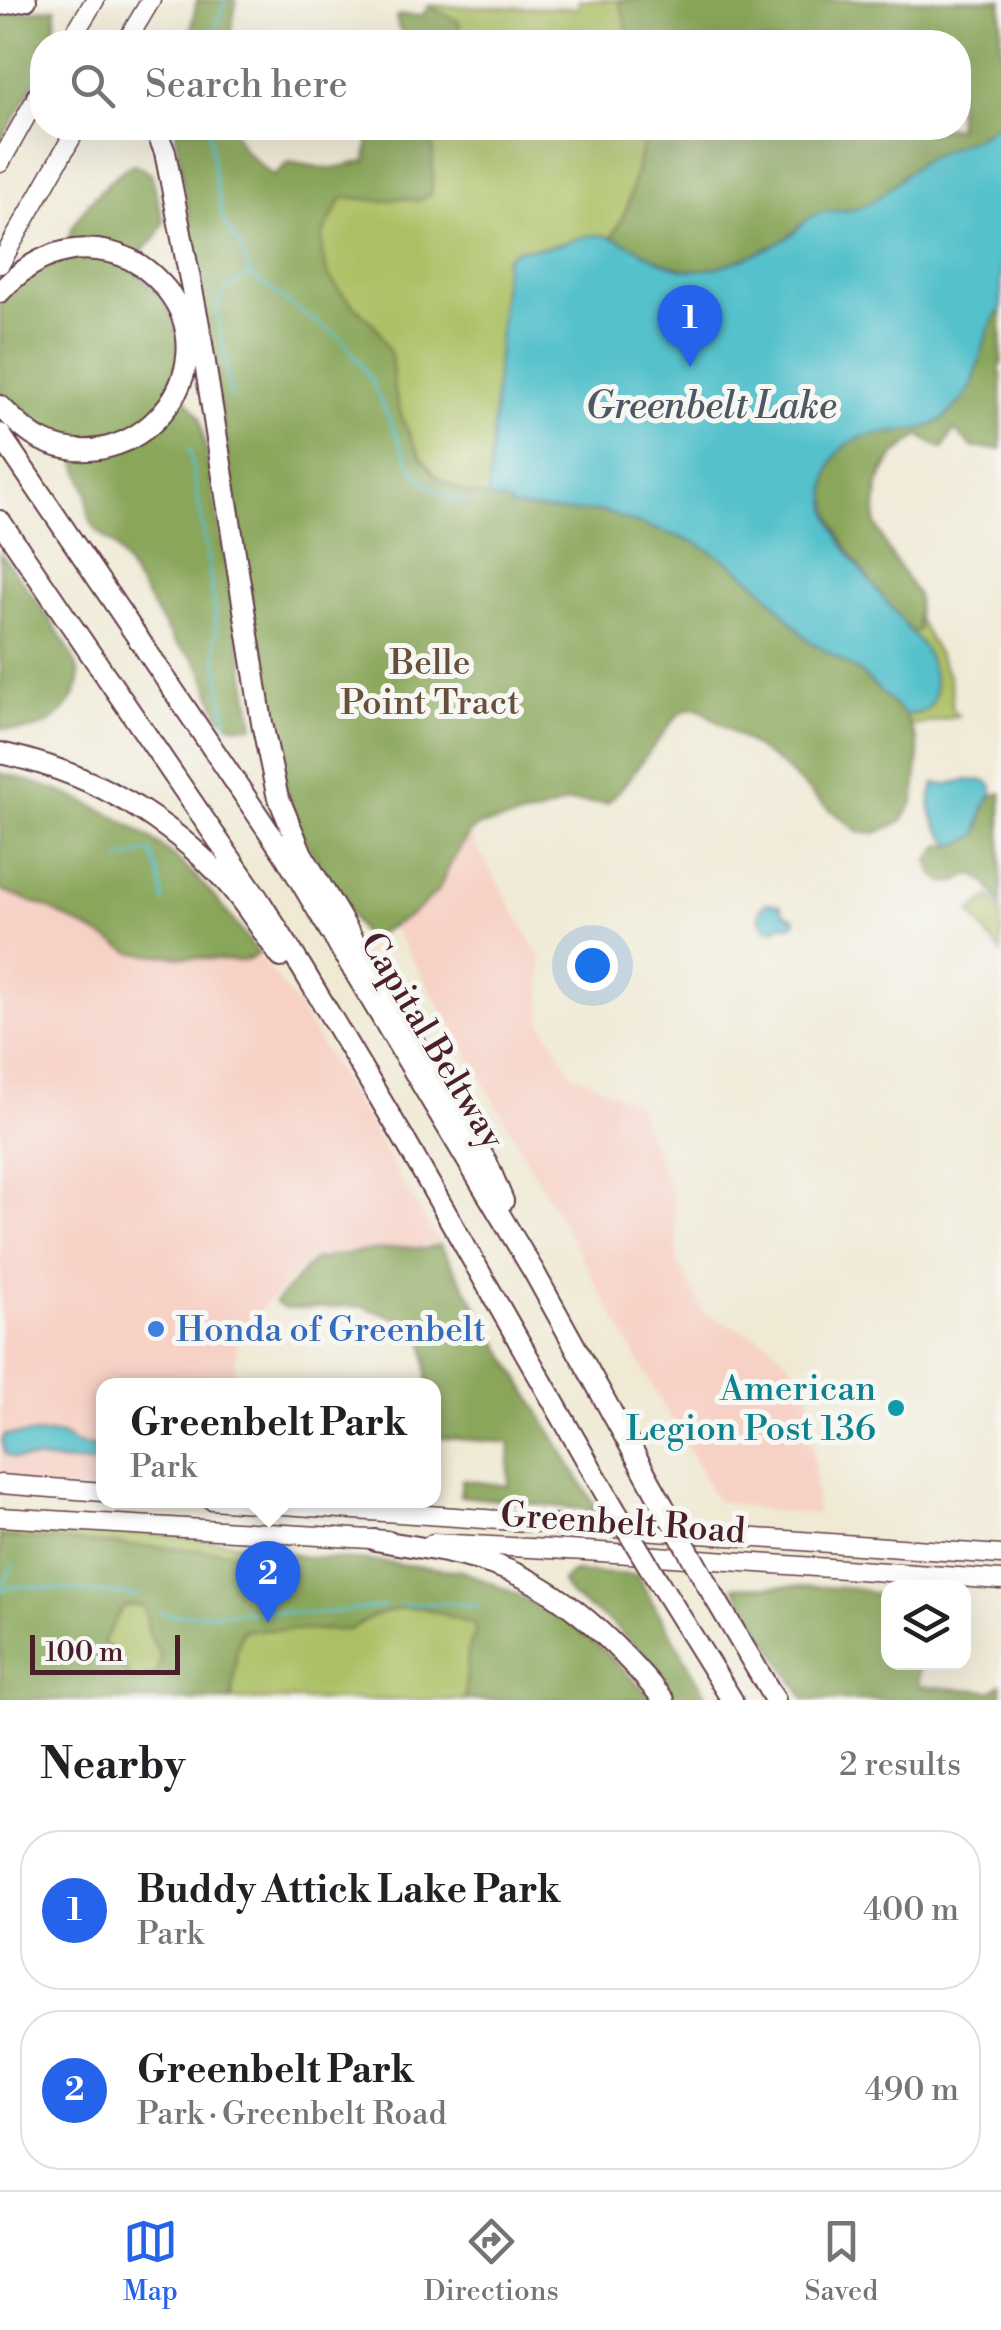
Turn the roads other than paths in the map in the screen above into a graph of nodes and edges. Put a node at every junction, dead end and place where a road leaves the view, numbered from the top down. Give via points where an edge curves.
1 (26, 0) edge
2 (94, 0) edge
3 (152, 0) edge
4 (0, 4) edge
5 (77, 30) edge
6 (133, 30) edge
7 (30, 112) edge
8 (70, 140) edge
9 (160, 140) edge
10 (0, 163) edge
11 (0, 264) edge
12 (0, 292) edge
13 (0, 406) edge
14 (0, 434) edge
15 (0, 521) edge
16 (0, 753) edge
17 (404, 1138) junction
18 (534, 1272) junction
19 (0, 1484) edge
20 (96, 1491) edge
21 (326, 1508) edge
22 (0, 1517) edge
23 (375, 1540) junction
24 (1001, 1555) edge
25 (1001, 1580) edge
26 (734, 1631) junction
27 (664, 1700) edge
28 (732, 1700) edge
29 (775, 1700) edge
30 (785, 1700) edge

1 - 4 highway
2 - 5 main road
3 - 6 main road
7 - 10 main road
8 - 11 main road
9 - 18 highway via 199,324 276,794 302,854 488,1164
12 - 13 highway via 50,255 98,249 119,254 172,296 187,350 171,403 123,443 59,447
14 - 18 highway, Capital Beltway via 286,857
15 - 17 highway via 259,900
16 - 17 highway via 54,767 121,797 216,872
17 - 28 highway, bridge via 612,1505
18 - 26 highway, Capital Beltway, bridge
19 - 20 main road
21 - 24 main road, Greenbelt Road
22 - 23 main road, Greenbelt Road
23 - 25 main road, Greenbelt Road
23 - 27 highway via 468,1558 523,1577 596,1627
26 - 29 highway, Capital Beltway
26 - 30 highway

